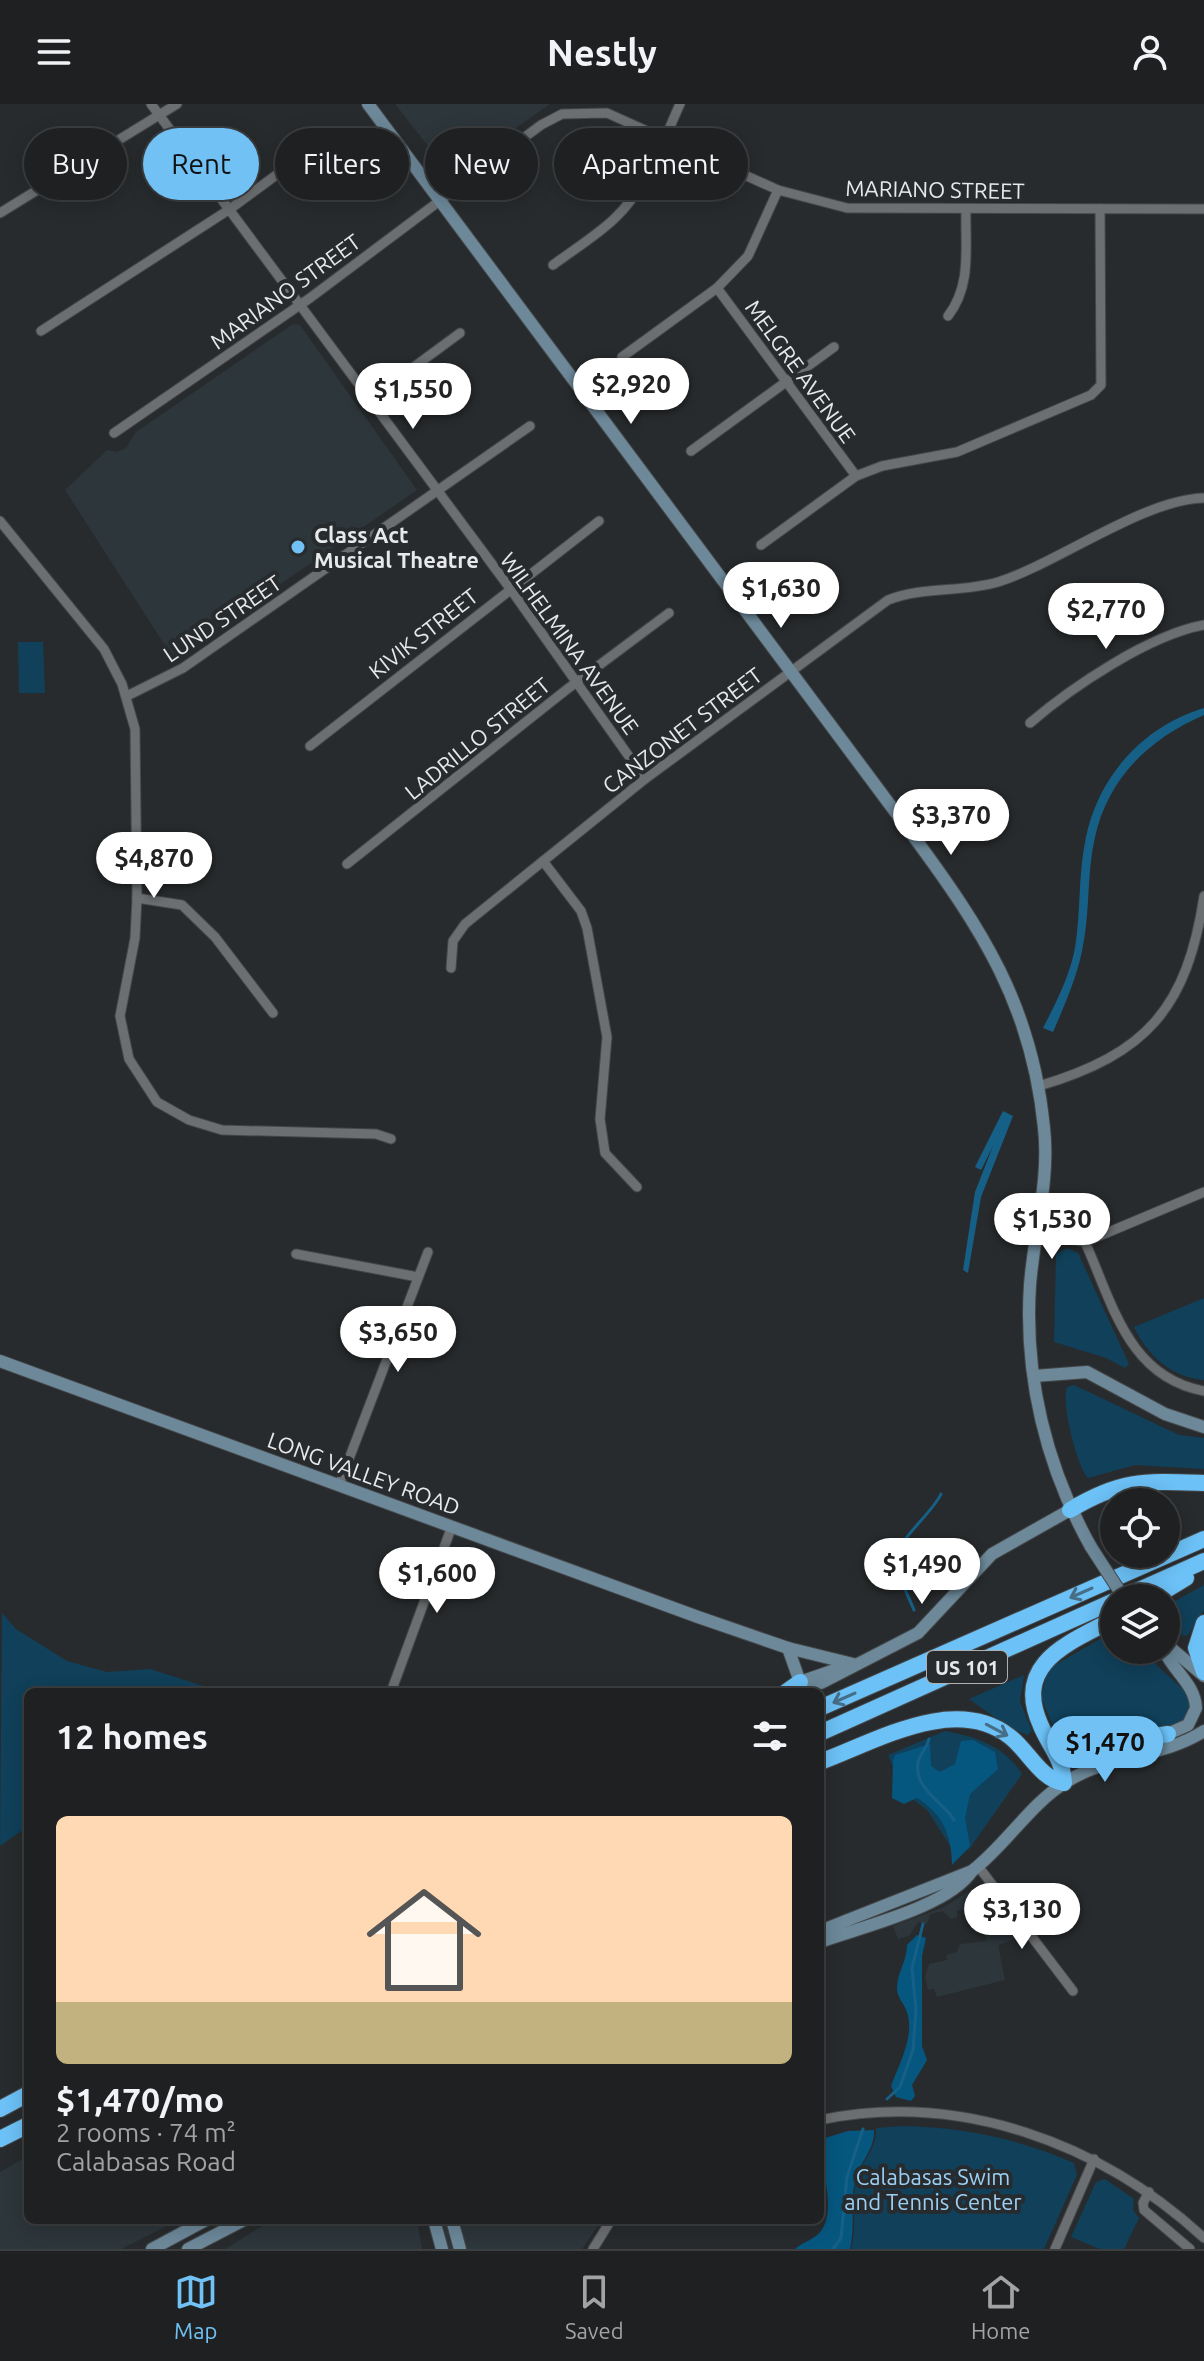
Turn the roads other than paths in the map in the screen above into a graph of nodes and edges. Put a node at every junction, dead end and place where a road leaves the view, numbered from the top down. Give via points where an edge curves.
1 (151, 104) edge
2 (177, 104) edge
3 (368, 104) edge
4 (680, 104) edge
5 (160, 116) junction
6 (537, 128) edge
7 (642, 128) edge
8 (669, 128) edge
9 (275, 176) edge
10 (748, 176) edge
11 (425, 180) edge
12 (778, 190) junction
13 (440, 200) joint
14 (631, 200) edge
15 (230, 209) junction
16 (1100, 209) junction
17 (1204, 209) edge
18 (966, 210) junction
19 (0, 213) edge
20 (553, 265) dead end
21 (717, 288) junction
22 (300, 304) junction
23 (948, 316) dead end
24 (41, 331) dead end
25 (460, 333) dead end
26 (834, 347) dead end
27 (622, 357) dead end
28 (787, 382) junction
29 (369, 400) junction
30 (530, 426) dead end
31 (114, 433) dead end
32 (691, 451) dead end
33 (856, 476) junction
34 (438, 492) junction
35 (1204, 498) edge
36 (0, 521) edge
37 (599, 521) dead end
38 (761, 545) dead end
39 (509, 587) junction
40 (669, 613) dead end
41 (1204, 625) edge
42 (789, 672) junction
43 (576, 682) junction
44 (127, 696) junction
45 (1030, 723) dead end
46 (310, 746) dead end
47 (645, 779) junction
48 (543, 861) junction
49 (347, 864) dead end
50 (1204, 896) edge
51 (137, 898) junction
52 (451, 968) dead end
53 (273, 1013) dead end
54 (1039, 1086) junction
55 (391, 1139) dead end
56 (637, 1187) dead end
57 (1204, 1192) edge
58 (1037, 1233) junction
59 (1085, 1242) junction
60 (428, 1252) dead end
61 (296, 1254) dead end
62 (418, 1277) junction
63 (0, 1361) edge
64 (1034, 1376) junction
65 (1204, 1391) edge
66 (1204, 1427) edge
67 (1204, 1483) edge
68 (339, 1485) junction
69 (1070, 1510) junction
70 (452, 1526) junction
71 (1204, 1539) edge
72 (1204, 1561) edge
73 (1204, 1568) edge
74 (1113, 1584) edge
75 (1153, 1584) edge
76 (1177, 1584) edge
77 (1100, 1607) edge
78 (1204, 1623) edge
79 (1100, 1627) edge
80 (788, 1648) junction
81 (1180, 1655) edge
82 (853, 1664) junction
83 (1171, 1664) edge
84 (1204, 1674) edge
85 (800, 1682) junction
86 (392, 1688) edge
87 (792, 1688) edge
88 (824, 1706) edge
89 (824, 1731) edge
90 (1204, 1731) edge
91 (1168, 1734) junction
92 (1052, 1743) junction
93 (824, 1761) edge
94 (1064, 1783) junction
95 (975, 1868) junction
96 (824, 1929) edge
97 (824, 1940) edge
98 (1073, 1991) dead end
99 (24, 2096) edge
100 (0, 2109) edge
101 (824, 2120) edge
102 (24, 2127) edge
103 (0, 2139) edge
104 (1094, 2159) junction
105 (1149, 2192) junction
106 (199, 2224) edge
107 (236, 2224) edge
108 (435, 2224) edge
109 (453, 2224) edge
110 (609, 2224) edge
111 (1204, 2238) edge
112 (152, 2249) edge
113 (188, 2249) edge
114 (442, 2249) edge
115 (460, 2249) edge
116 (593, 2249) edge
117 (1055, 2249) edge
118 (1190, 2249) edge

1 - 5 street, WILHELMINA AVENUE
2 - 5 street
3 - 11 main road
4 - 8 street
5 - 15 street, WILHELMINA AVENUE
5 - 19 street
6 - 7 street, MARIANO STREET via 562,114 607,113
9 - 15 street
10 - 12 street, MARIANO STREET
12 - 18 street, MARIANO STREET via 847,208
12 - 21 street via 748,256
13 - 22 street, MARIANO STREET
13 - 42 main road
14 - 20 street
15 - 22 street, WILHELMINA AVENUE
15 - 24 street
16 - 17 street, MARIANO STREET
16 - 18 street, MARIANO STREET
16 - 33 street via 1101,385 1091,395 957,452
18 - 23 street via 965,285
21 - 27 street
21 - 28 street, MELGRE AVENUE
22 - 29 street, WILHELMINA AVENUE
22 - 31 street, MARIANO STREET
25 - 29 street
26 - 28 street
28 - 32 street
28 - 33 street, MELGRE AVENUE
29 - 34 street, WILHELMINA AVENUE
30 - 34 street, LUND STREET
33 - 38 street
34 - 39 street, WILHELMINA AVENUE
34 - 44 street, LUND STREET via 183,668
35 - 42 street, CANZONET STREET via 1169,505 998,582 909,592 888,600
36 - 44 street via 104,649
37 - 39 street, KIVIK STREET
39 - 43 street, WILHELMINA AVENUE
39 - 46 street, KIVIK STREET
40 - 43 street, LADRILLO STREET
41 - 45 street via 1175,633 1083,682
42 - 47 street, CANZONET STREET
42 - 54 main road via 979,927 1017,1009
43 - 47 street, WILHELMINA AVENUE
43 - 49 street, LADRILLO STREET
44 - 51 street via 137,745
47 - 48 street, CANZONET STREET
48 - 52 street, CANZONET STREET via 456,933
48 - 56 street via 581,911 587,928 607,1037 600,1119 605,1153
50 - 54 street via 1197,945 1183,979 1151,1027 1109,1059
51 - 53 street via 182,905 215,937
51 - 55 street via 120,1016 129,1059 157,1102 222,1130 376,1134
54 - 58 main road via 1046,1162
57 - 59 street
58 - 59 street
58 - 64 main road via 1030,1285
59 - 65 street via 1139,1355 1167,1380
60 - 62 street
61 - 62 street
62 - 68 street
63 - 68 main road, LONG VALLEY ROAD
64 - 66 main road via 1087,1372 1165,1414
64 - 69 main road via 1046,1443
67 - 69 highway via 1134,1482
68 - 70 main road, LONG VALLEY ROAD
69 - 74 main road, bridge
69 - 82 main road via 992,1554 918,1633
70 - 80 main road, LONG VALLEY ROAD
70 - 86 street
71 -> 88 highway, US 101
72 - 75 highway
73 - 76 highway
77 - 89 highway, US 101
78 - 84 highway via 1196,1648
79 - 92 highway via 1054,1652 1039,1672 1034,1707
80 - 82 main road, LONG VALLEY ROAD
80 - 85 main road
81 - 84 main road
82 - 85 main road via 821,1683
83 - 91 main road via 1191,1687 1196,1708 1188,1725
85 - 87 highway
90 - 94 main road
91 - 92 highway via 1076,1748
91 - 94 main road via 1087,1763
92 - 94 highway
93 -> 94 highway via 922,1724 964,1719 1001,1731 1051,1781
94 - 95 main road
95 - 96 main road
95 - 97 main road via 950,1892
95 - 98 street
99 - 100 highway
101 - 104 street via 885,2113 958,2116 1029,2132
102 - 103 highway
104 - 105 street
104 - 117 street
105 - 111 street
105 - 118 street via 1144,2210
106 - 112 main road
107 - 113 main road
108 - 114 main road
109 - 115 main road
110 - 116 street

